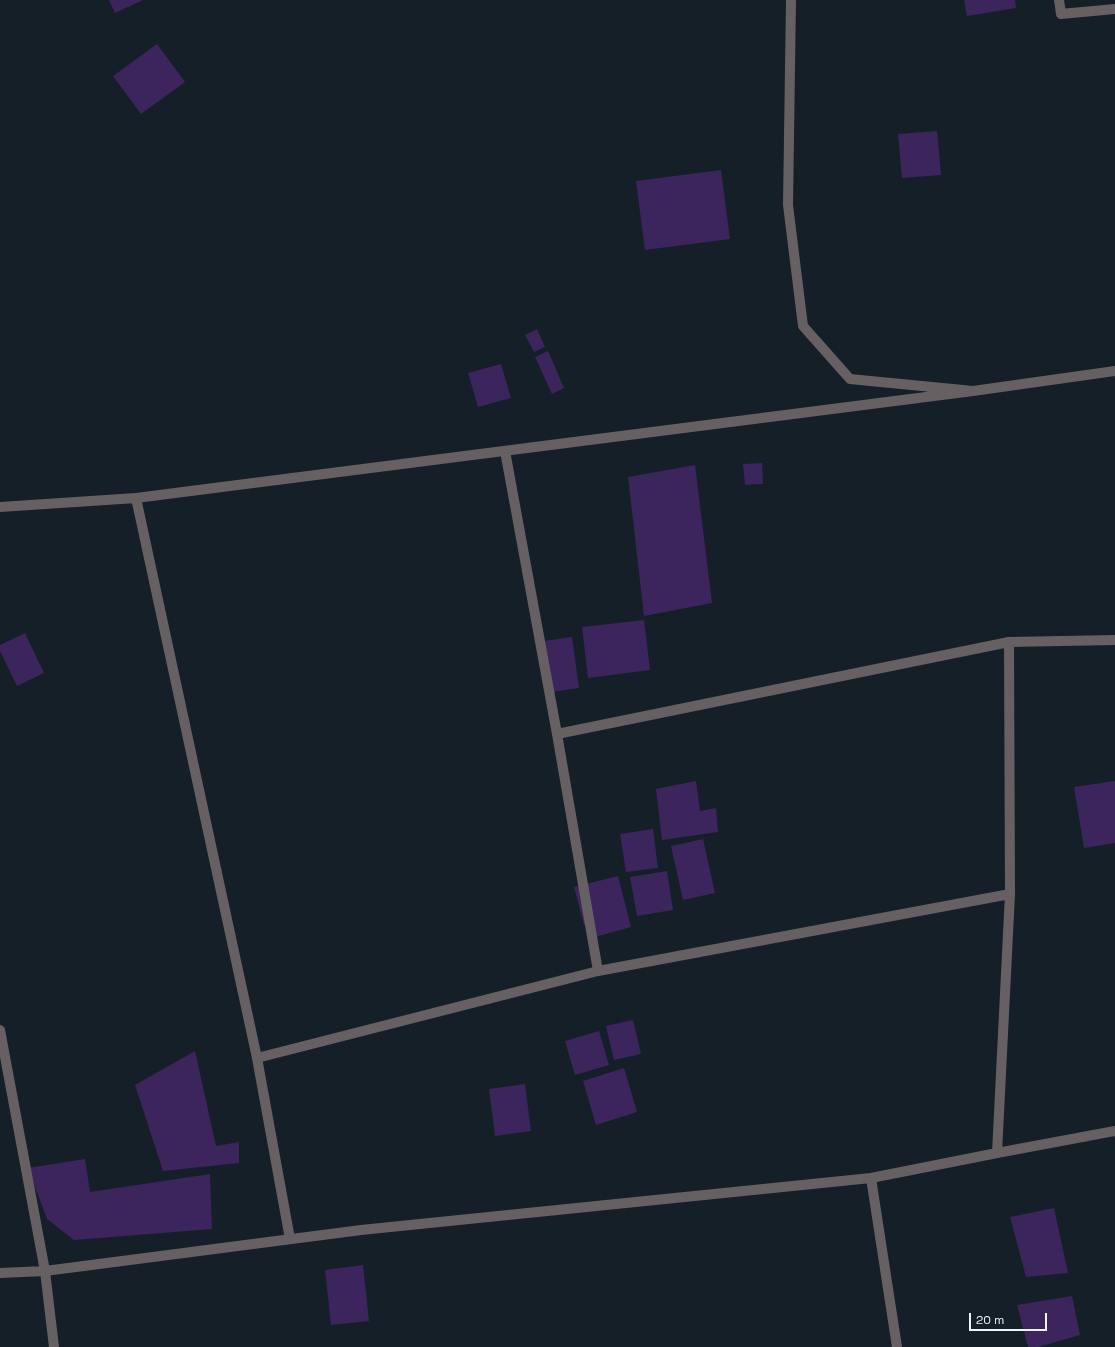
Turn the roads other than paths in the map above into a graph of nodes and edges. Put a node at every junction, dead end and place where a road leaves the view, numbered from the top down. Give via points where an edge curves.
1 (791, 0) edge
2 (1059, 0) edge
3 (1115, 9) edge
4 (1115, 371) edge
5 (973, 391) junction
6 (506, 451) junction
7 (136, 498) junction
8 (0, 507) edge
9 (1115, 640) edge
10 (1009, 642) junction
11 (557, 734) junction
12 (1010, 894) junction
13 (598, 971) junction
14 (0, 1030) edge
15 (257, 1058) junction
16 (1115, 1131) edge
17 (997, 1153) junction
18 (871, 1178) junction
19 (290, 1239) junction
20 (44, 1271) junction
21 (0, 1273) edge
22 (54, 1347) edge
23 (897, 1347) edge

1 - 5 street via 788,205 803,326 850,379
2 - 3 street via 1061,14
4 - 5 street
5 - 6 street
6 - 7 street
6 - 11 street
7 - 8 street
7 - 15 street
9 - 10 street
10 - 11 street
10 - 12 street
11 - 13 street
12 - 13 street
12 - 17 street
13 - 15 street
14 - 20 street
15 - 19 street
16 - 17 street
17 - 18 street
18 - 19 street
18 - 23 street
19 - 20 street
20 - 21 street
20 - 22 street

